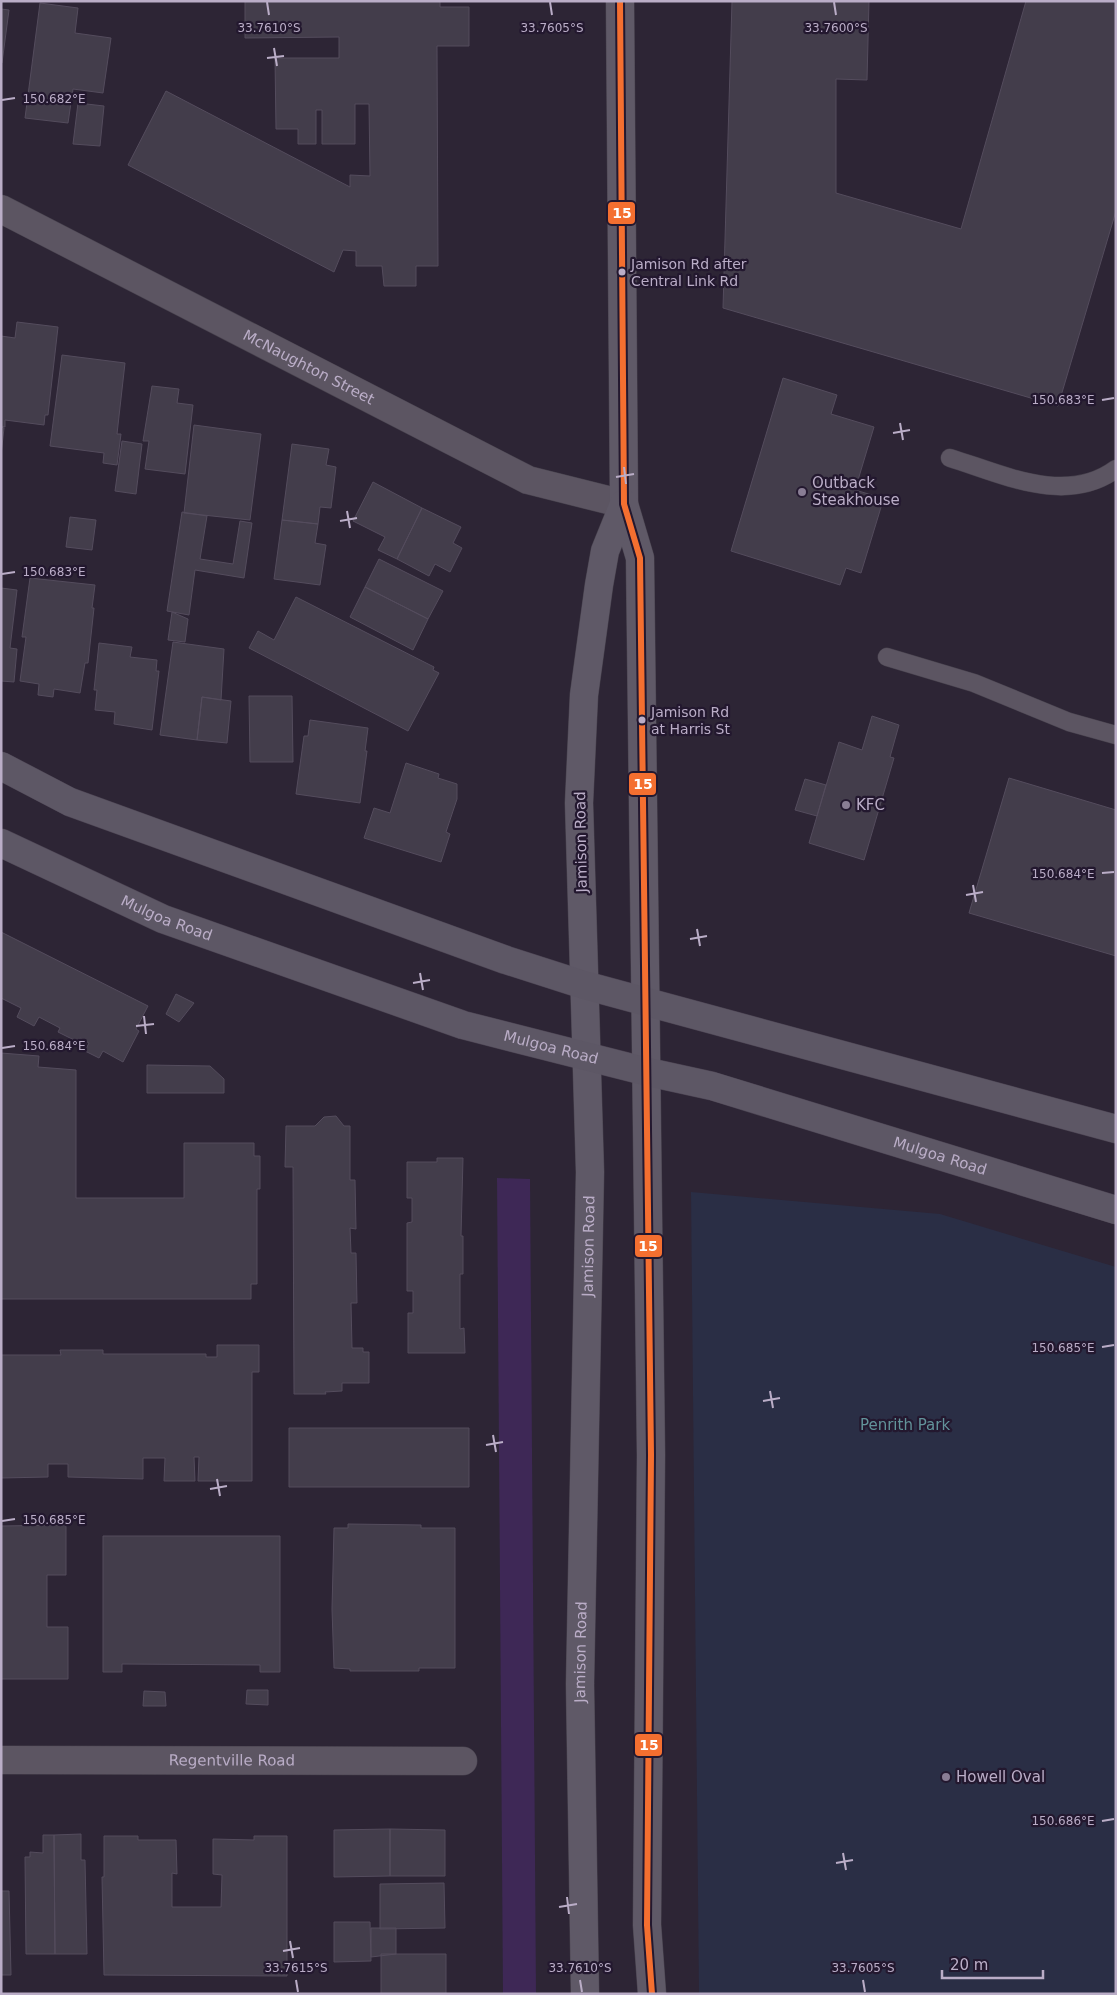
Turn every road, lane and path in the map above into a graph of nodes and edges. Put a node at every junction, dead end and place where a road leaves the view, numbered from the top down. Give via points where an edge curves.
1 (620, 1) edge
2 (1, 209) edge
3 (950, 458) dead end
4 (1116, 469) edge
5 (624, 504) junction
6 (887, 657) dead end
7 (1116, 736) edge
8 (1, 766) edge
9 (1, 843) edge
10 (584, 985) junction
11 (646, 1002) junction
12 (588, 1058) junction
13 (648, 1072) junction
14 (1116, 1129) edge
15 (1116, 1210) edge
16 (1, 1760) edge
17 (463, 1760) dead end
18 (585, 1994) edge
19 (652, 1994) edge

1 - 5 main road, Jamison Road
2 - 5 street, McNaughton Street via 528,480
3 - 4 lane via 1045,486 1078,486
5 - 10 main road, Jamison Road via 605,551 584,695 579,803
5 - 11 main road, Jamison Road via 640,558
6 - 7 lane via 974,683 1069,722
8 - 10 main road via 70,802 506,960
9 - 12 main road, Mulgoa Road via 163,919 462,1025
10 - 11 main road
10 - 12 main road, Jamison Road
11 - 13 main road, Jamison Road
11 - 14 main road
12 - 13 main road, Mulgoa Road
12 - 18 main road, Jamison Road via 590,1182 580,1684
13 - 15 main road, Mulgoa Road via 712,1086
13 - 19 main road, Jamison Road via 651,1455 647,1925
16 - 17 street, Regentville Road

